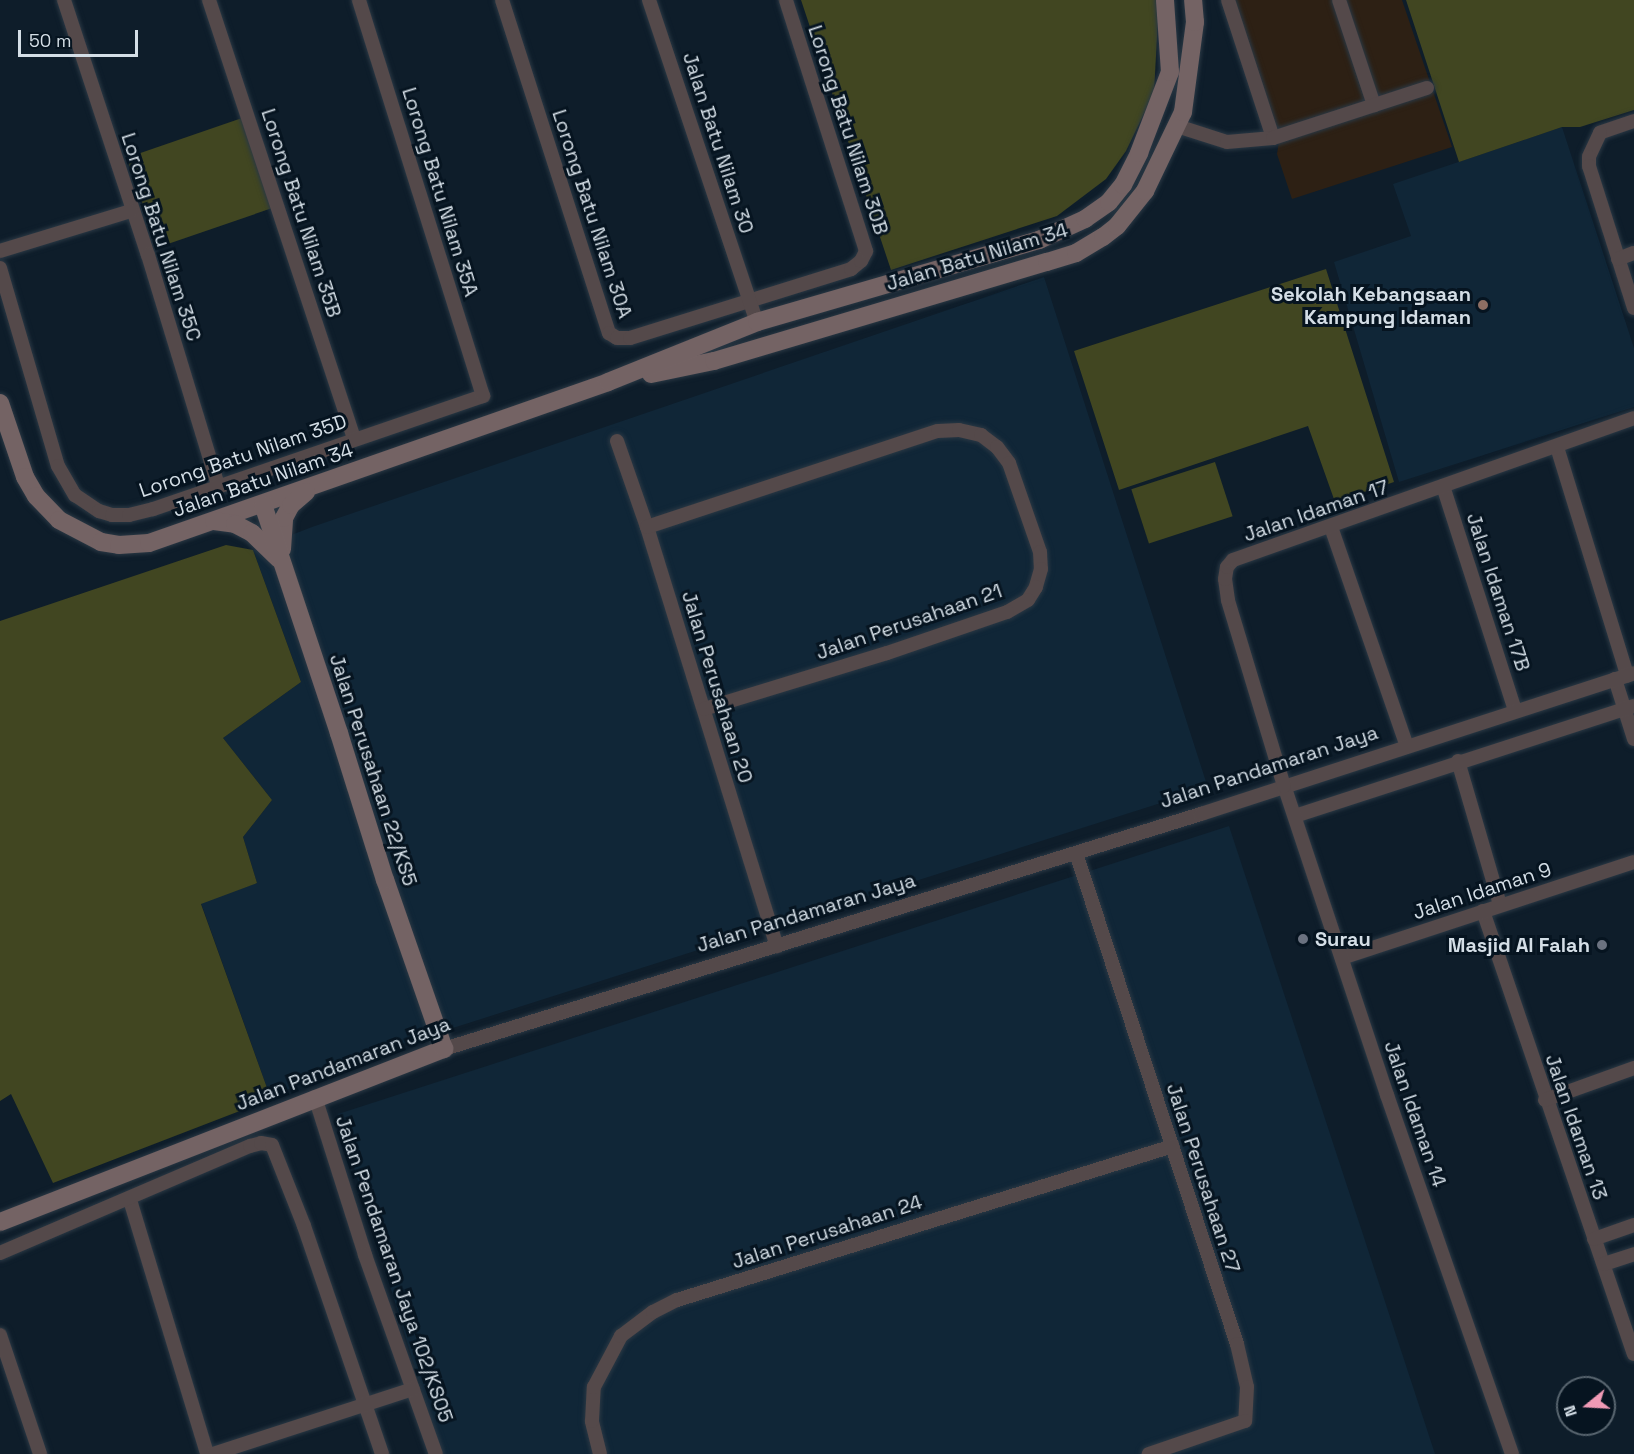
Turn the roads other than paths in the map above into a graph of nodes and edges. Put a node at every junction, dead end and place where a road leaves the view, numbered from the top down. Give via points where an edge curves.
1 (64, 0) edge
2 (209, 0) edge
3 (359, 0) edge
4 (502, 0) edge
5 (649, 0) edge
6 (786, 0) edge
7 (1165, 0) edge
8 (1193, 0) edge
9 (1228, 0) edge
10 (1339, 0) edge
11 (1170, 72) junction
12 (1427, 88) dead end
13 (1374, 105) junction
14 (1634, 121) edge
15 (1177, 126) junction
16 (1273, 138) junction
17 (1139, 153) junction
18 (131, 211) junction
19 (0, 251) edge
20 (1634, 253) edge
21 (1618, 259) junction
22 (0, 268) edge
23 (749, 299) junction
24 (1634, 308) edge
25 (841, 321) junction
26 (757, 322) junction
27 (714, 361) junction
28 (608, 382) junction
29 (483, 396) joint
30 (0, 403) edge
31 (1634, 418) edge
32 (354, 439) junction
33 (617, 441) dead end
34 (1557, 447) junction
35 (218, 486) junction
36 (1443, 486) junction
37 (310, 488) junction
38 (263, 504) junction
39 (213, 521) junction
40 (647, 527) junction
41 (1331, 527) junction
42 (283, 563) junction
43 (1625, 676) edge
44 (1629, 707) edge
45 (704, 709) junction
46 (1515, 710) junction
47 (1634, 739) edge
48 (1407, 746) junction
49 (1458, 761) junction
50 (1284, 786) junction
51 (1295, 816) junction
52 (1076, 853) junction
53 (1634, 861) edge
54 (1500, 905) junction
55 (1483, 911) junction
56 (777, 946) junction
57 (1342, 958) junction
58 (444, 1049) junction
59 (1634, 1068) edge
60 (315, 1097) junction
61 (1545, 1100) junction
62 (1173, 1146) junction
63 (130, 1200) junction
64 (0, 1222) edge
65 (1634, 1225) edge
66 (1594, 1239) junction
67 (0, 1253) edge
68 (1634, 1254) edge
69 (1604, 1264) junction
70 (0, 1335) edge
71 (1634, 1354) edge
72 (413, 1389) junction
73 (366, 1404) junction
74 (40, 1454) edge
75 (207, 1454) edge
76 (213, 1454) edge
77 (382, 1454) edge
78 (436, 1454) edge
79 (600, 1454) edge
80 (1149, 1454) edge
81 (1512, 1454) edge

1 - 18 street, Lorong Batu Nilam 35C
2 - 32 street, Lorong Batu Nilam 35B
3 - 29 street, Lorong Batu Nilam 35A
4 - 23 street, Lorong Batu Nilam 30A via 609,333 617,339 630,338
5 - 23 street, Jalan Batu Nilam 30
6 - 23 street, Lorong Batu Nilam 30B via 866,251 850,269
7 - 11 street, Jalan Batu Nilam 34
8 - 15 street, Jalan Batu Nilam 34 via 1191,64
9 - 16 street
10 - 13 street
11 - 15 street
11 - 17 street, Jalan Batu Nilam 34
12 - 13 street
13 - 16 street
14 - 21 street via 1600,133 1589,157
15 - 16 street via 1227,142
15 - 17 street
15 - 25 street, Jalan Batu Nilam 34 via 1144,191 1117,226 1076,253
17 - 26 street, Jalan Batu Nilam 34 via 1123,185 1109,202 1068,229 926,275
18 - 19 street
18 - 35 street, Lorong Batu Nilam 35C
20 - 21 street
21 - 24 street
22 - 35 street, Lorong Batu Nilam 35D via 58,466 75,495 99,512 129,515
23 - 26 street, Jalan Batu Nilam 30
25 - 26 street via 819,322 773,336 765,336
25 - 27 street, Jalan Batu Nilam 34
26 - 27 street via 742,343
26 - 28 street, Jalan Batu Nilam 34
27 - 28 street, Jalan Batu Nilam 34
28 - 37 street, Jalan Batu Nilam 34
29 - 32 street, Lorong Batu Nilam 35D
30 - 39 street, Jalan Batu Nilam 34 via 25,477 36,496 59,520 83,534 119,545 149,543
31 - 34 street, Jalan Idaman 17
32 - 35 street, Lorong Batu Nilam 35D
33 - 40 street, Jalan Perusahaan 20
34 - 36 street, Jalan Idaman 17
34 - 43 street
36 - 41 street, Jalan Idaman 17
36 - 46 street, Jalan Idaman 17B
37 - 38 street, Jalan Batu Nilam 34
37 - 42 street via 291,505 284,518
38 - 39 street, Jalan Batu Nilam 34
38 - 42 street, Jalan Perusahaan 22/KS5
39 - 42 street via 235,524 252,532
40 - 45 street, Jalan Perusahaan 20
40 - 45 street, Jalan Perusahaan 21 via 938,431 959,430 981,435 1009,463 1040,552 1036,587 1028,600 1007,612
41 - 48 street
41 - 50 street, Jalan Idaman 17 via 1233,560 1227,567 1228,600
42 - 58 street, Jalan Perusahaan 22/KS5
43 - 44 street
43 - 46 street, Jalan Pandamaran Jaya
44 - 47 street
44 - 49 street
45 - 56 street, Jalan Perusahaan 20
46 - 48 street, Jalan Pandamaran Jaya
48 - 50 street, Jalan Pandamaran Jaya
49 - 51 street
49 - 54 street
50 - 51 street, Jalan Idaman 14
50 - 52 street, Jalan Pandamaran Jaya
51 - 57 street, Jalan Idaman 14
52 - 56 street, Jalan Pandamaran Jaya
52 - 62 street, Jalan Perusahaan 27
53 - 54 street, Jalan Idaman 9
54 - 55 street, Jalan Idaman 9
55 - 57 street, Jalan Idaman 9
55 - 61 street, Jalan Idaman 13
56 - 58 street, Jalan Pandamaran Jaya
57 - 81 street, Jalan Idaman 14
58 - 60 street, Jalan Pandamaran Jaya
59 - 61 street
60 - 64 street, Jalan Pandamaran Jaya
60 - 72 street, Jalan Pendamaran Jaya 102/KS05
61 - 66 street, Jalan Idaman 13
62 - 79 street, Jalan Perusahaan 24 via 677,1300 653,1312 621,1336 594,1387 592,1421
62 - 80 street, Jalan Perusahaan 27 via 1237,1344 1247,1387 1245,1421
63 - 67 street
63 - 73 street via 250,1146 272,1145
63 - 75 street
65 - 66 street
66 - 69 street, Jalan Idaman 13
68 - 69 street
69 - 71 street, Jalan Idaman 13
70 - 74 street
72 - 73 street
72 - 78 street, Jalan Pendamaran Jaya 102/KS05
73 - 76 street
73 - 77 street

